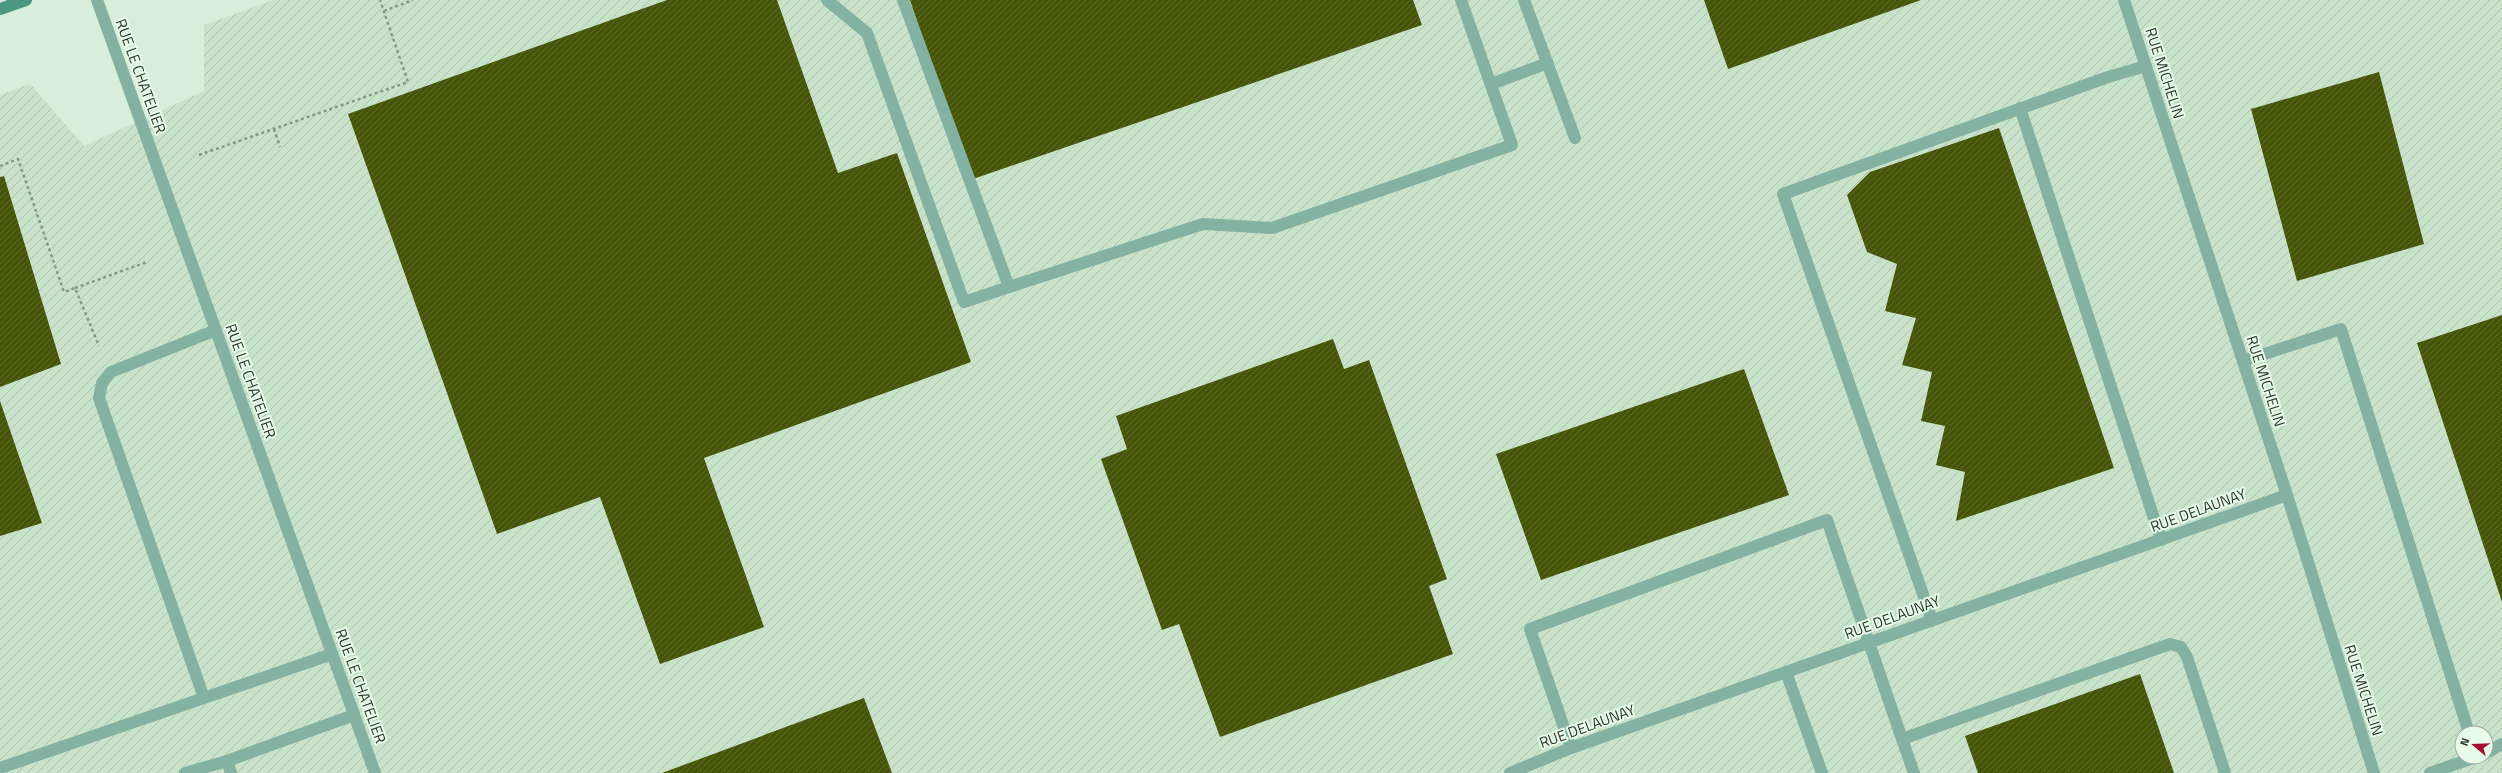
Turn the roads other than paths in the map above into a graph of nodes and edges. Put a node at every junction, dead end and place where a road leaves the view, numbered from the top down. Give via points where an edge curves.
1 (26, 0) edge
2 (97, 0) edge
3 (827, 0) edge
4 (904, 0) edge
5 (1461, 0) edge
6 (1524, 0) edge
7 (2124, 0) edge
8 (0, 9) edge
9 (1548, 63) junction
10 (2146, 66) junction
11 (1491, 84) junction
12 (2020, 108) junction
13 (1575, 138) dead end
14 (1009, 287) junction
15 (216, 330) junction
16 (2243, 361) junction
17 (2287, 495) junction
18 (2161, 540) junction
19 (1932, 620) junction
20 (1869, 643) junction
21 (332, 654) junction
22 (1786, 672) junction
23 (204, 698) junction
24 (354, 715) junction
25 (2466, 725) edge
26 (1902, 739) junction
27 (1571, 748) junction
28 (227, 761) junction
29 (2454, 765) edge
30 (0, 768) edge
31 (185, 773) edge
32 (231, 773) edge
33 (375, 773) edge
34 (1510, 773) edge
35 (1822, 773) edge
36 (1914, 773) edge
37 (2225, 773) edge
38 (2374, 773) edge
39 (2430, 773) edge

1 - 8 street
2 - 15 street, RUE LE CHATELIER
3 - 14 street via 867,33 964,302
4 - 14 street
5 - 11 street
6 - 9 street
7 - 10 street, RUE MICHELIN
9 - 11 street
9 - 13 street
10 - 12 street
10 - 16 street, RUE MICHELIN
11 - 14 street via 1512,145 1272,228 1203,224
12 - 18 street
12 - 19 street via 1783,194
15 - 21 street, RUE LE CHATELIER
15 - 23 street via 111,372 102,383 99,398
16 - 17 street, RUE MICHELIN
16 - 25 street via 2341,329
17 - 18 street, RUE DELAUNAY
17 - 38 street, RUE MICHELIN
18 - 19 street, RUE DELAUNAY
19 - 20 street, RUE DELAUNAY
20 - 22 street, RUE DELAUNAY
20 - 26 street
20 - 27 street via 1828,520 1530,629
21 - 23 street
21 - 24 street, RUE LE CHATELIER
22 - 27 street, RUE DELAUNAY
22 - 35 street
23 - 30 street
24 - 28 street
24 - 33 street, RUE LE CHATELIER
26 - 36 street
26 - 37 street via 2170,644 2180,648 2187,657
27 - 34 street, RUE DELAUNAY
28 - 31 street
28 - 32 street
29 - 39 street

